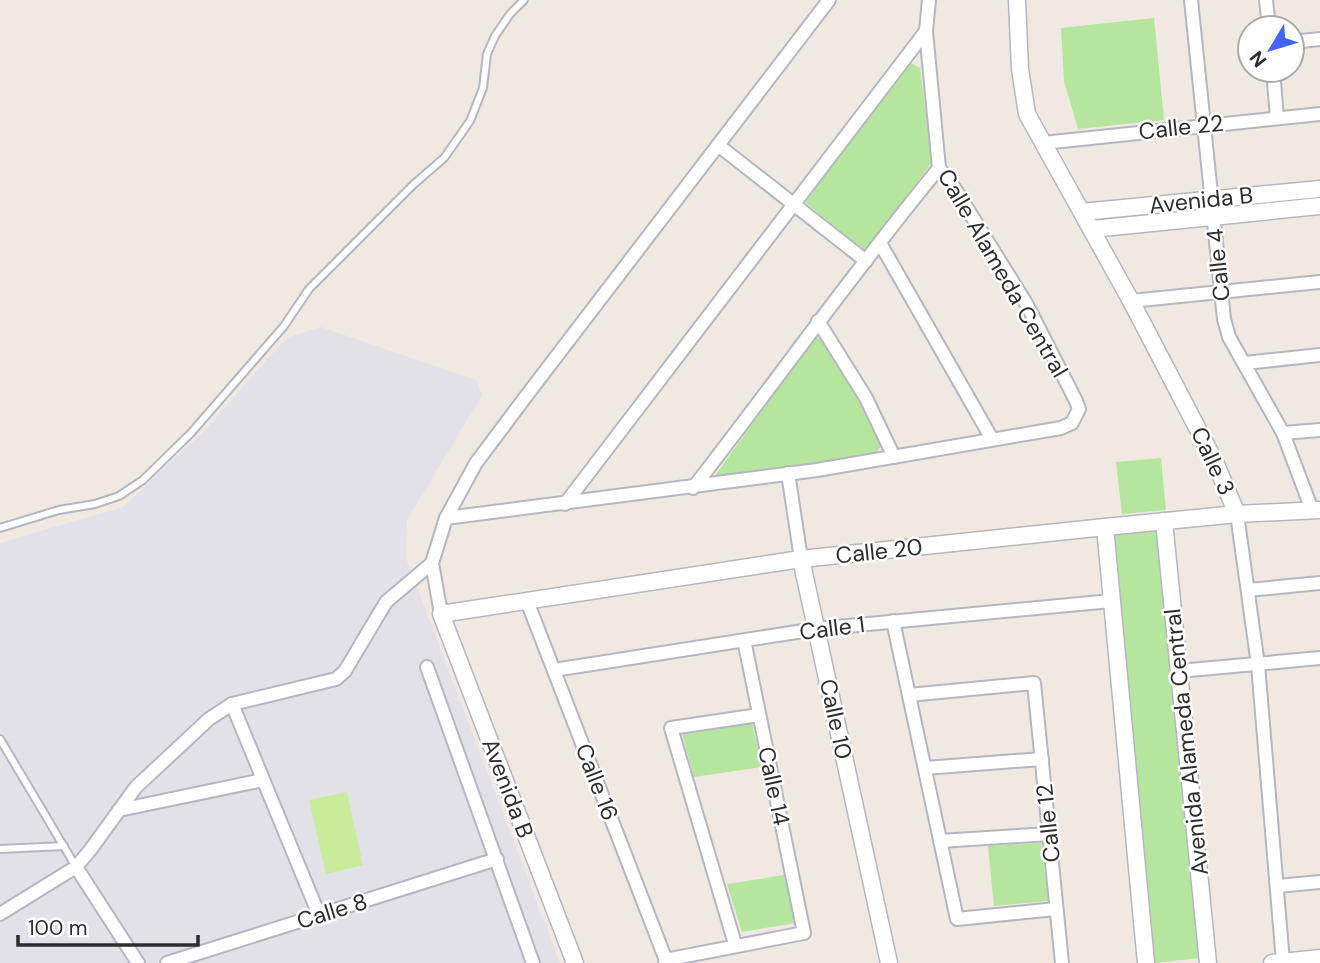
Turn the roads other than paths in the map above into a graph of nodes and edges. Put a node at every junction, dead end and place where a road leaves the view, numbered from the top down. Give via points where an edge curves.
1 (524, 0) edge
2 (829, 0) edge
3 (929, 0) edge
4 (1017, 0) edge
5 (1191, 0) edge
6 (926, 31) junction
7 (1274, 84) edge
8 (1320, 114) edge
9 (1277, 117) junction
10 (1204, 124) junction
11 (1043, 143) junction
12 (718, 145) junction
13 (939, 169) junction
14 (1320, 188) edge
15 (1211, 199) junction
16 (793, 204) junction
17 (1320, 206) edge
18 (1082, 212) junction
19 (1213, 217) junction
20 (1092, 229) junction
21 (880, 243) junction
22 (866, 261) junction
23 (1320, 282) edge
24 (1220, 292) junction
25 (1131, 301) junction
26 (818, 321) junction
27 (1320, 355) edge
28 (1245, 363) junction
29 (1320, 430) edge
30 (1283, 433) junction
31 (992, 439) junction
32 (894, 457) junction
33 (788, 474) junction
34 (693, 488) junction
35 (565, 504) junction
36 (1316, 510) edge
37 (1237, 514) junction
38 (446, 518) junction
39 (1164, 522) junction
40 (1105, 527) junction
41 (0, 528) edge
42 (801, 559) junction
43 (432, 563) junction
44 (1320, 583) edge
45 (1248, 590) junction
46 (527, 601) junction
47 (1111, 601) junction
48 (441, 614) junction
49 (893, 621) junction
50 (816, 629) junction
51 (744, 640) junction
52 (1320, 659) edge
53 (1258, 665) junction
54 (427, 667) dead end
55 (554, 670) junction
56 (1179, 671) junction
57 (909, 695) junction
58 (232, 704) junction
59 (759, 715) junction
60 (1, 742) edge
61 (1041, 759) junction
62 (925, 768) junction
63 (263, 780) junction
64 (119, 810) junction
65 (1049, 834) junction
66 (940, 841) junction
67 (64, 846) junction
68 (0, 849) edge
69 (497, 859) junction
70 (76, 867) junction
71 (1320, 882) edge
72 (1278, 886) junction
73 (1056, 909) junction
74 (0, 914) edge
75 (319, 915) junction
76 (736, 944) junction
77 (1320, 958) edge
78 (666, 961) edge
79 (529, 962) edge
80 (1278, 962) edge
81 (138, 963) edge
82 (167, 963) edge
83 (575, 963) edge
84 (889, 963) edge
85 (1062, 963) edge
86 (1146, 963) edge
87 (1208, 963) edge

1 - 41 lane via 495,36 470,121 444,158 309,289 284,326 191,433 143,480 119,496
2 - 12 street
3 - 6 street, Calle Alameda Central
4 - 11 street, Calle 3 via 1027,114
5 - 10 street, Calle 4
6 - 13 street, Calle Alameda Central
6 - 16 street
7 - 9 street
8 - 9 street, Calle 22
9 - 10 street, Calle 22
10 - 11 street, Calle 22
10 - 15 street, Calle 4
11 - 18 street, Calle 3
12 - 16 street
12 - 38 street via 476,463
13 - 21 street
13 - 31 street, Calle Alameda Central via 1027,305 1079,409 1072,423 1062,428
14 - 15 street, Avenida B
15 - 18 street, Avenida B
15 - 19 street, Calle 4
16 - 22 street
16 - 35 street
17 - 19 street, Avenida B
18 - 20 street, Calle 3
19 - 20 street, Avenida B
19 - 24 street, Calle 4
20 - 25 street, Calle 3
21 - 22 street
21 - 31 street
22 - 26 street
23 - 24 street
24 - 25 street
24 - 28 street, Calle 4 via 1229,337
25 - 37 street, Calle 3
26 - 32 street via 866,398
26 - 34 street
27 - 28 street
28 - 30 street, Calle 4
29 - 30 street
30 - 36 street, Calle 4
31 - 32 street
32 - 33 street
33 - 34 street
33 - 42 street, Calle 10
34 - 35 street
35 - 38 street
36 - 37 street, Calle 20
37 - 39 street, Calle 20
37 - 45 street, Calle 3
38 - 43 street
39 - 40 street, Calle 20
39 - 56 street, Avenida Alameda Central
40 - 42 street, Calle 20
40 - 47 street
42 - 46 street, Calle 20
42 - 50 street, Calle 10
43 - 48 street
43 - 58 street via 390,598 336,679
44 - 45 street
45 - 53 street, Calle 3
46 - 48 street, Calle 20
46 - 55 street, Calle 16
47 - 49 street, Calle 1
47 - 86 street
48 - 83 street, Avenida B
49 - 50 street, Calle 1
49 - 57 street
50 - 51 street, Calle 1
50 - 84 street, Calle 10
51 - 55 street, Calle 1
51 - 59 street, Calle 14
52 - 53 street
53 - 56 street
53 - 72 street, Calle 3
54 - 69 street, Avenida B
55 - 78 street, Calle 16
56 - 87 street, Avenida Alameda Central
57 - 61 street, Calle 12 via 1034,683
57 - 62 street
58 - 63 street
58 - 64 street via 209,719 136,786
59 - 76 street, Calle 14 via 804,933
59 - 76 street via 671,728
60 - 67 lane
61 - 62 street
61 - 65 street, Calle 12
62 - 66 street
63 - 64 street
63 - 75 street
64 - 70 street
65 - 66 street
65 - 73 street, Calle 12
66 - 73 street via 957,919
67 - 68 lane
67 - 70 lane
69 - 75 street, Calle 8
69 - 79 street, Avenida B
70 - 74 street
70 - 81 street
71 - 72 street
72 - 80 street, Calle 3
73 - 85 street, Calle 12
75 - 82 street, Calle 8
76 - 78 street
77 - 80 street

